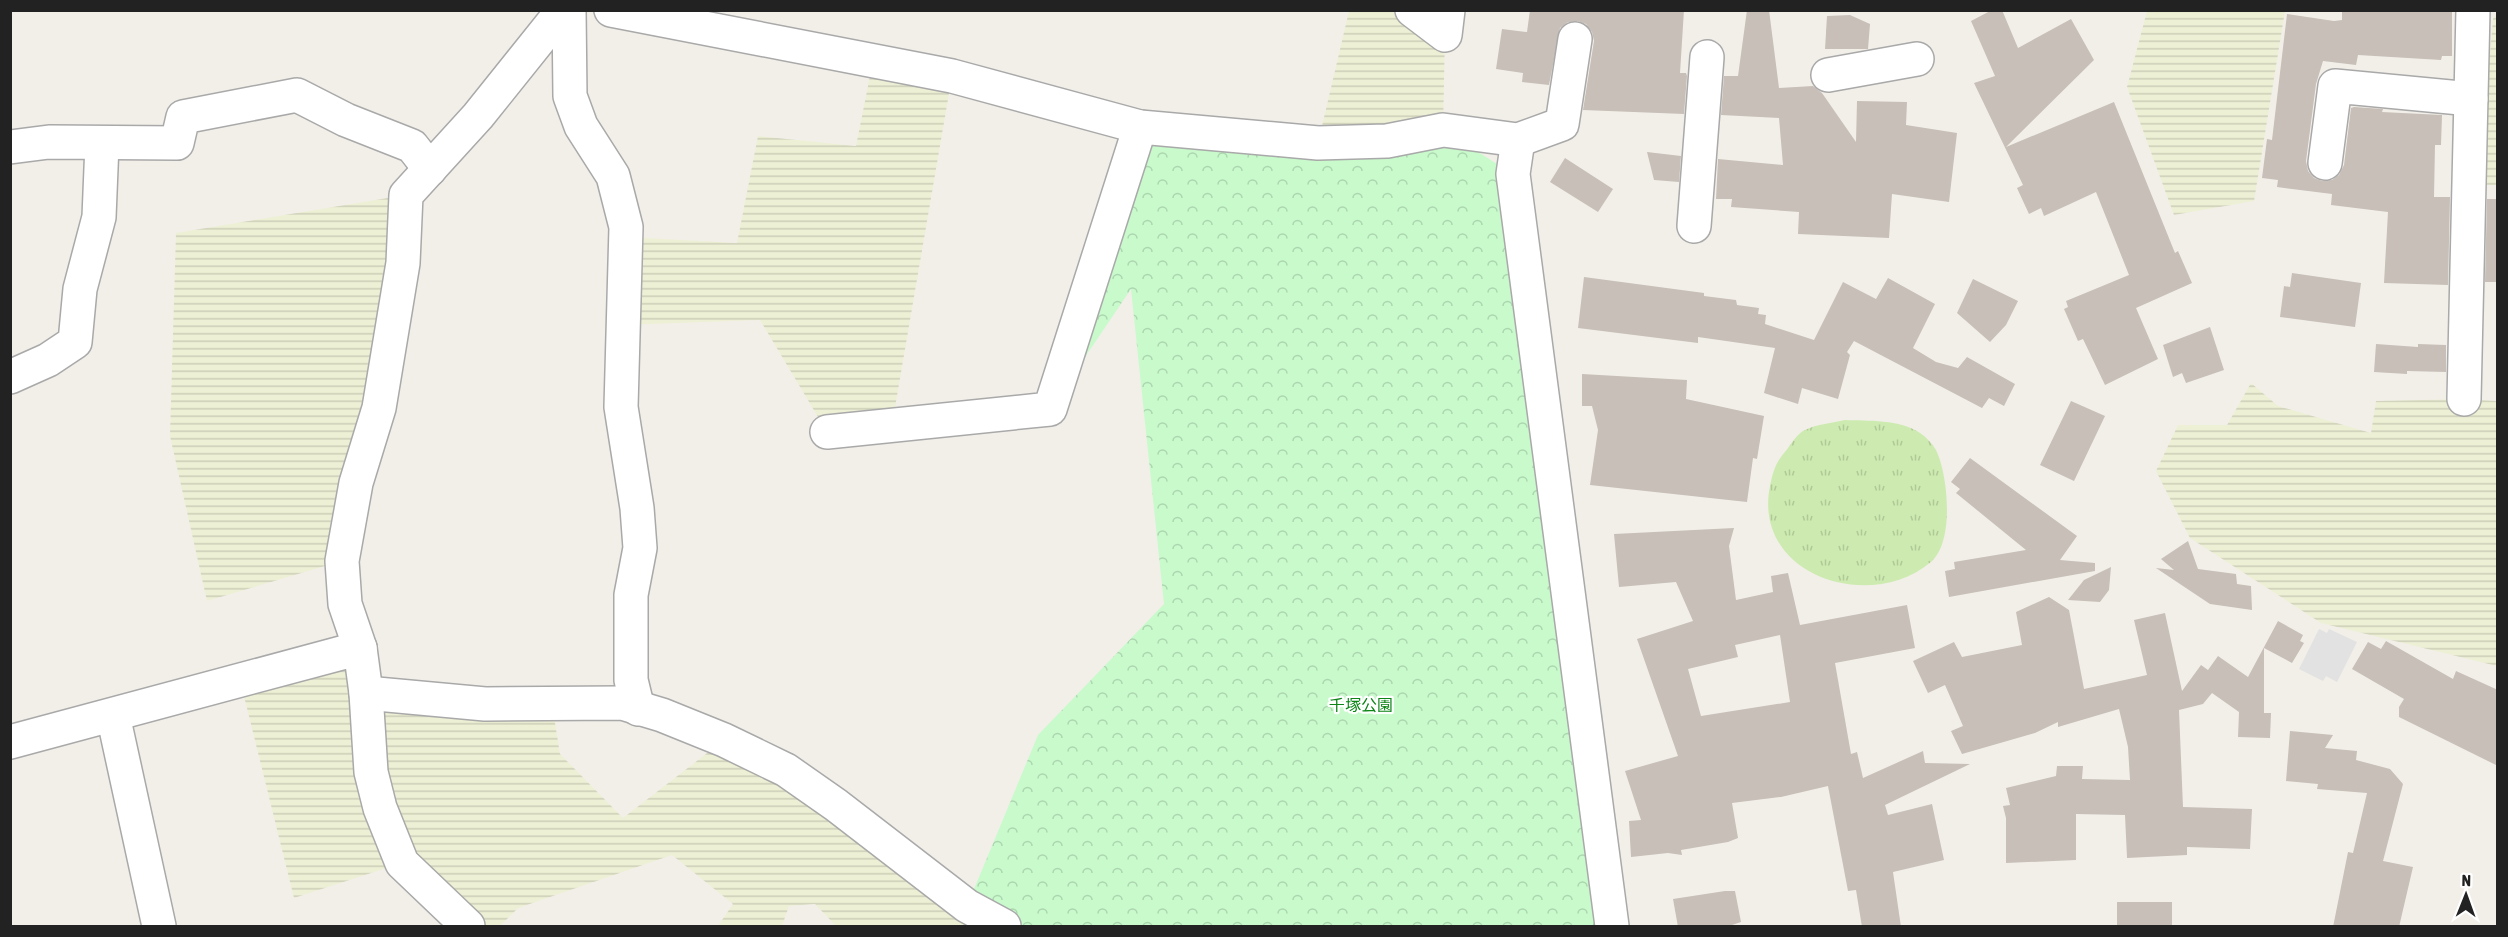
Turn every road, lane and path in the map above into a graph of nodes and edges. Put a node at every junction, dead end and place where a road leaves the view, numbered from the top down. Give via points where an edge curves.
1 (563, 10) edge
2 (569, 10) edge
3 (611, 10) edge
4 (1412, 10) edge
5 (1448, 10) edge
6 (2473, 10) edge
7 (1575, 39) dead end
8 (1707, 57) dead end
9 (1917, 59) dead end
10 (1828, 75) dead end
11 (2471, 99) junction
12 (1140, 127) junction
13 (1518, 140) junction
14 (102, 144) junction
15 (10, 147) edge
16 (2325, 163) dead end
17 (430, 169) junction
18 (1694, 226) dead end
19 (10, 377) edge
20 (2464, 399) dead end
21 (827, 432) dead end
22 (360, 648) junction
23 (366, 693) junction
24 (638, 709) junction
25 (113, 715) junction
26 (10, 742) edge
27 (159, 927) edge
28 (468, 927) edge
29 (1004, 927) edge
30 (1612, 927) edge

1 - 17 street
2 - 24 street via 570,96 581,126 613,177 626,227 621,406 640,549 631,595 632,680
3 - 12 street via 952,76
4 - 5 street via 1444,35
6 - 11 street
7 - 13 street via 1562,124
8 - 18 street
9 - 10 street
11 - 16 street via 2335,86
11 - 20 street
12 - 13 street via 1318,143 1387,141 1443,130
12 - 21 street via 1050,409
13 - 30 street via 1513,174
14 - 15 street via 49,142
14 - 17 street via 177,143 183,117 297,95 412,146
14 - 19 street via 99,217 80,289 75,342 48,360
17 - 22 street via 406,195 403,263 379,408 357,483 342,561 345,604
22 - 23 street
22 - 25 street
23 - 24 street via 485,704 622,703
23 - 28 street via 371,772 380,808 402,863
24 - 29 street via 724,740 786,770 967,906
25 - 26 street
25 - 27 street

